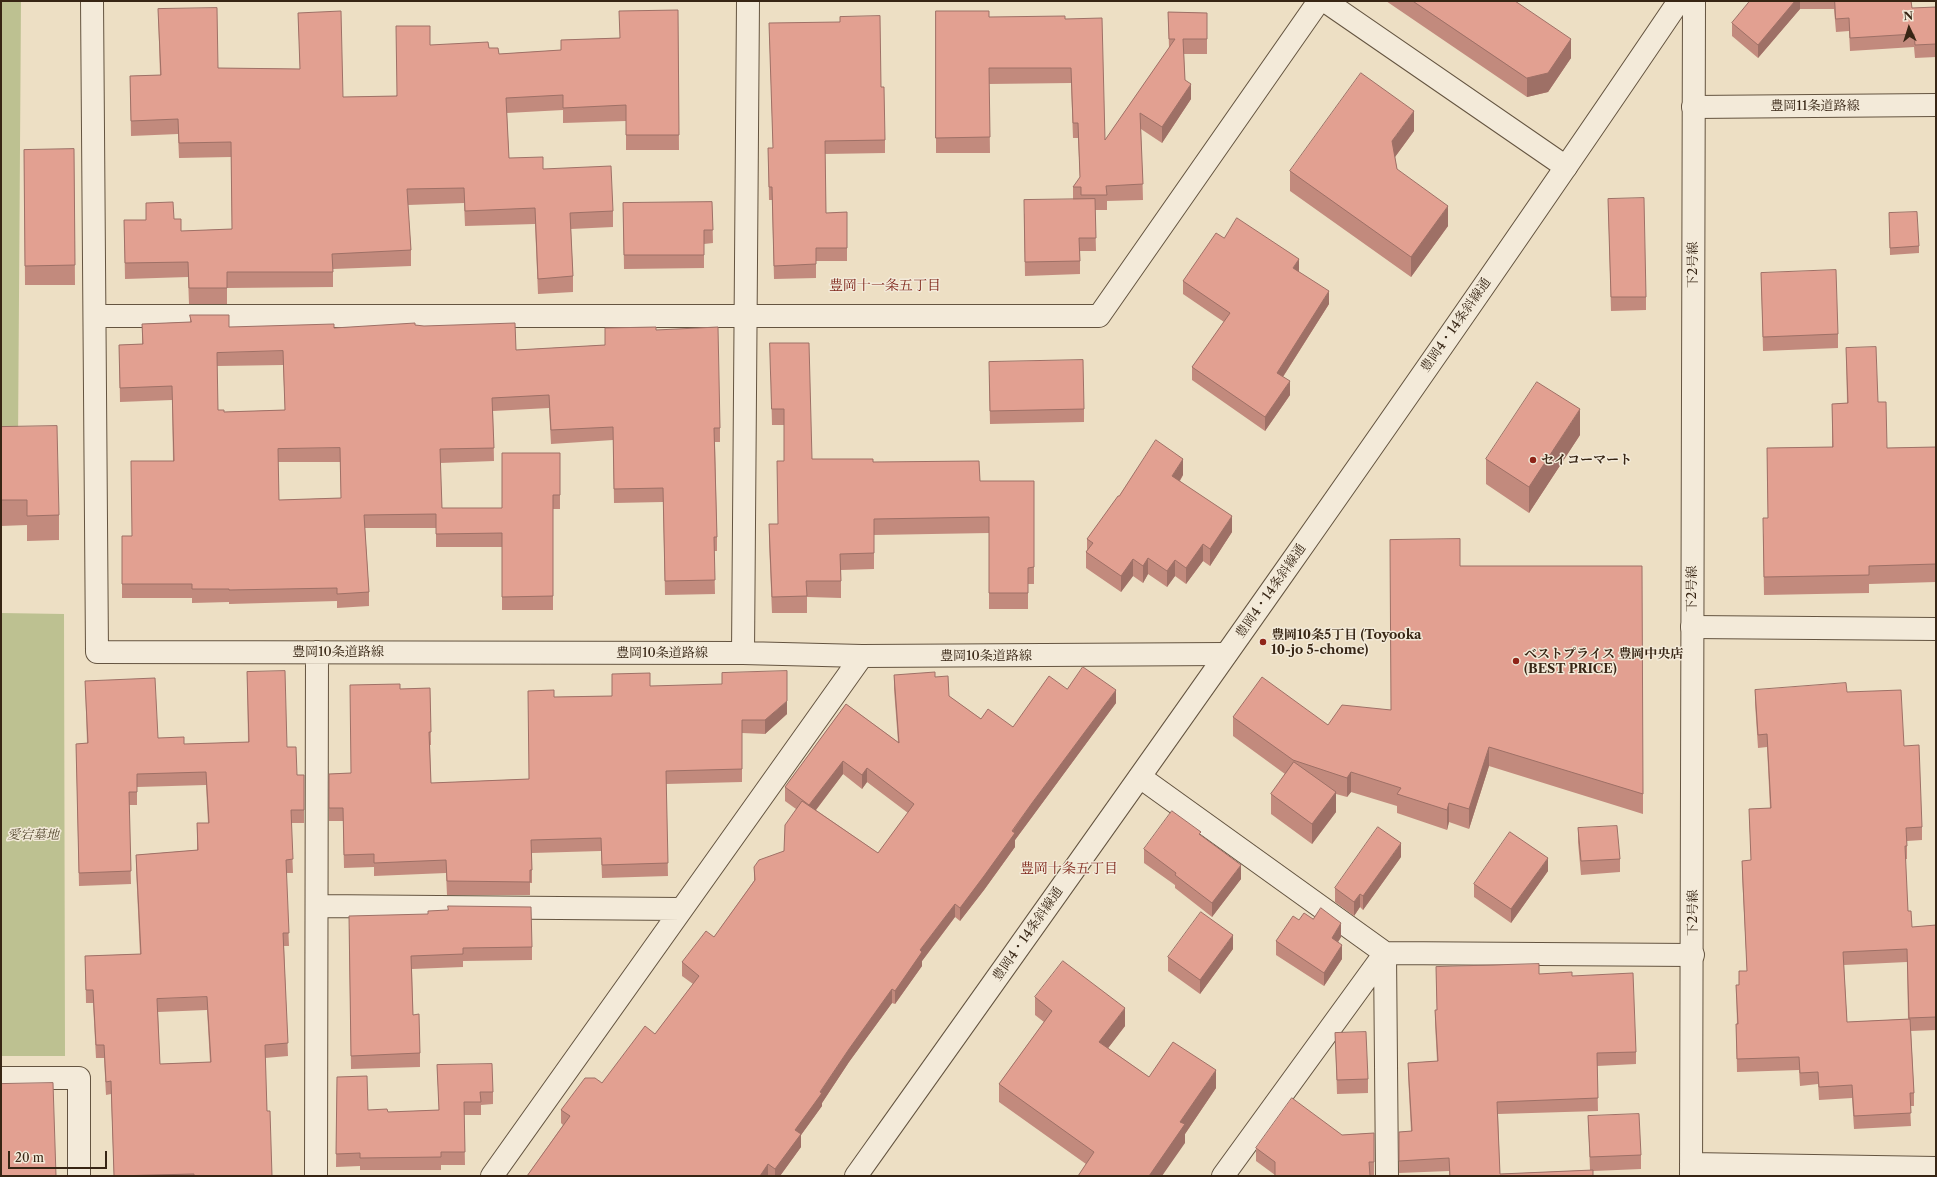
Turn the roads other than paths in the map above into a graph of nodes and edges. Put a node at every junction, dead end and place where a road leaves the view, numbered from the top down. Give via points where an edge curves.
1 (92, 1) edge
2 (748, 1) edge
3 (1319, 1) edge
4 (1325, 1) edge
5 (1679, 1) edge
6 (1694, 1) edge
7 (1936, 105) edge
8 (1693, 107) junction
9 (1566, 167) junction
10 (747, 315) junction
11 (95, 316) junction
12 (1692, 627) junction
13 (1936, 629) edge
14 (317, 652) junction
15 (743, 653) junction
16 (1226, 654) junction
17 (862, 656) junction
18 (1140, 777) junction
19 (317, 906) junction
20 (682, 909) junction
21 (1385, 953) junction
22 (1693, 955) junction
23 (1, 1078) edge
24 (1936, 1168) edge
25 (1691, 1170) edge
26 (79, 1176) edge
27 (316, 1176) edge
28 (492, 1176) edge
29 (856, 1176) edge
30 (1223, 1176) edge
31 (1387, 1176) edge

1 - 11 street
2 - 10 street
3 - 10 street via 1099,316
4 - 9 street
5 - 9 street, 豊岡4・14条斜線通
6 - 8 street, 下2号線
7 - 8 street, 豊岡11条道路線
8 - 12 street, 下2号線
9 - 16 street, 豊岡4・14条斜線通
10 - 11 street
10 - 15 street
11 - 14 street, 豊岡10条道路線 via 97,652
12 - 13 street
12 - 22 street, 下2号線
14 - 15 street, 豊岡10条道路線
14 - 19 street
15 - 17 street, 豊岡10条道路線
16 - 17 street, 豊岡10条道路線
16 - 18 street, 豊岡4・14条斜線通
17 - 20 street
18 - 21 street
18 - 29 street, 豊岡4・14条斜線通
19 - 20 street
19 - 27 street
20 - 28 street
21 - 22 street
21 - 30 street
21 - 31 street
22 - 25 street, 下2号線
23 - 26 street via 79,1078
24 - 25 street

